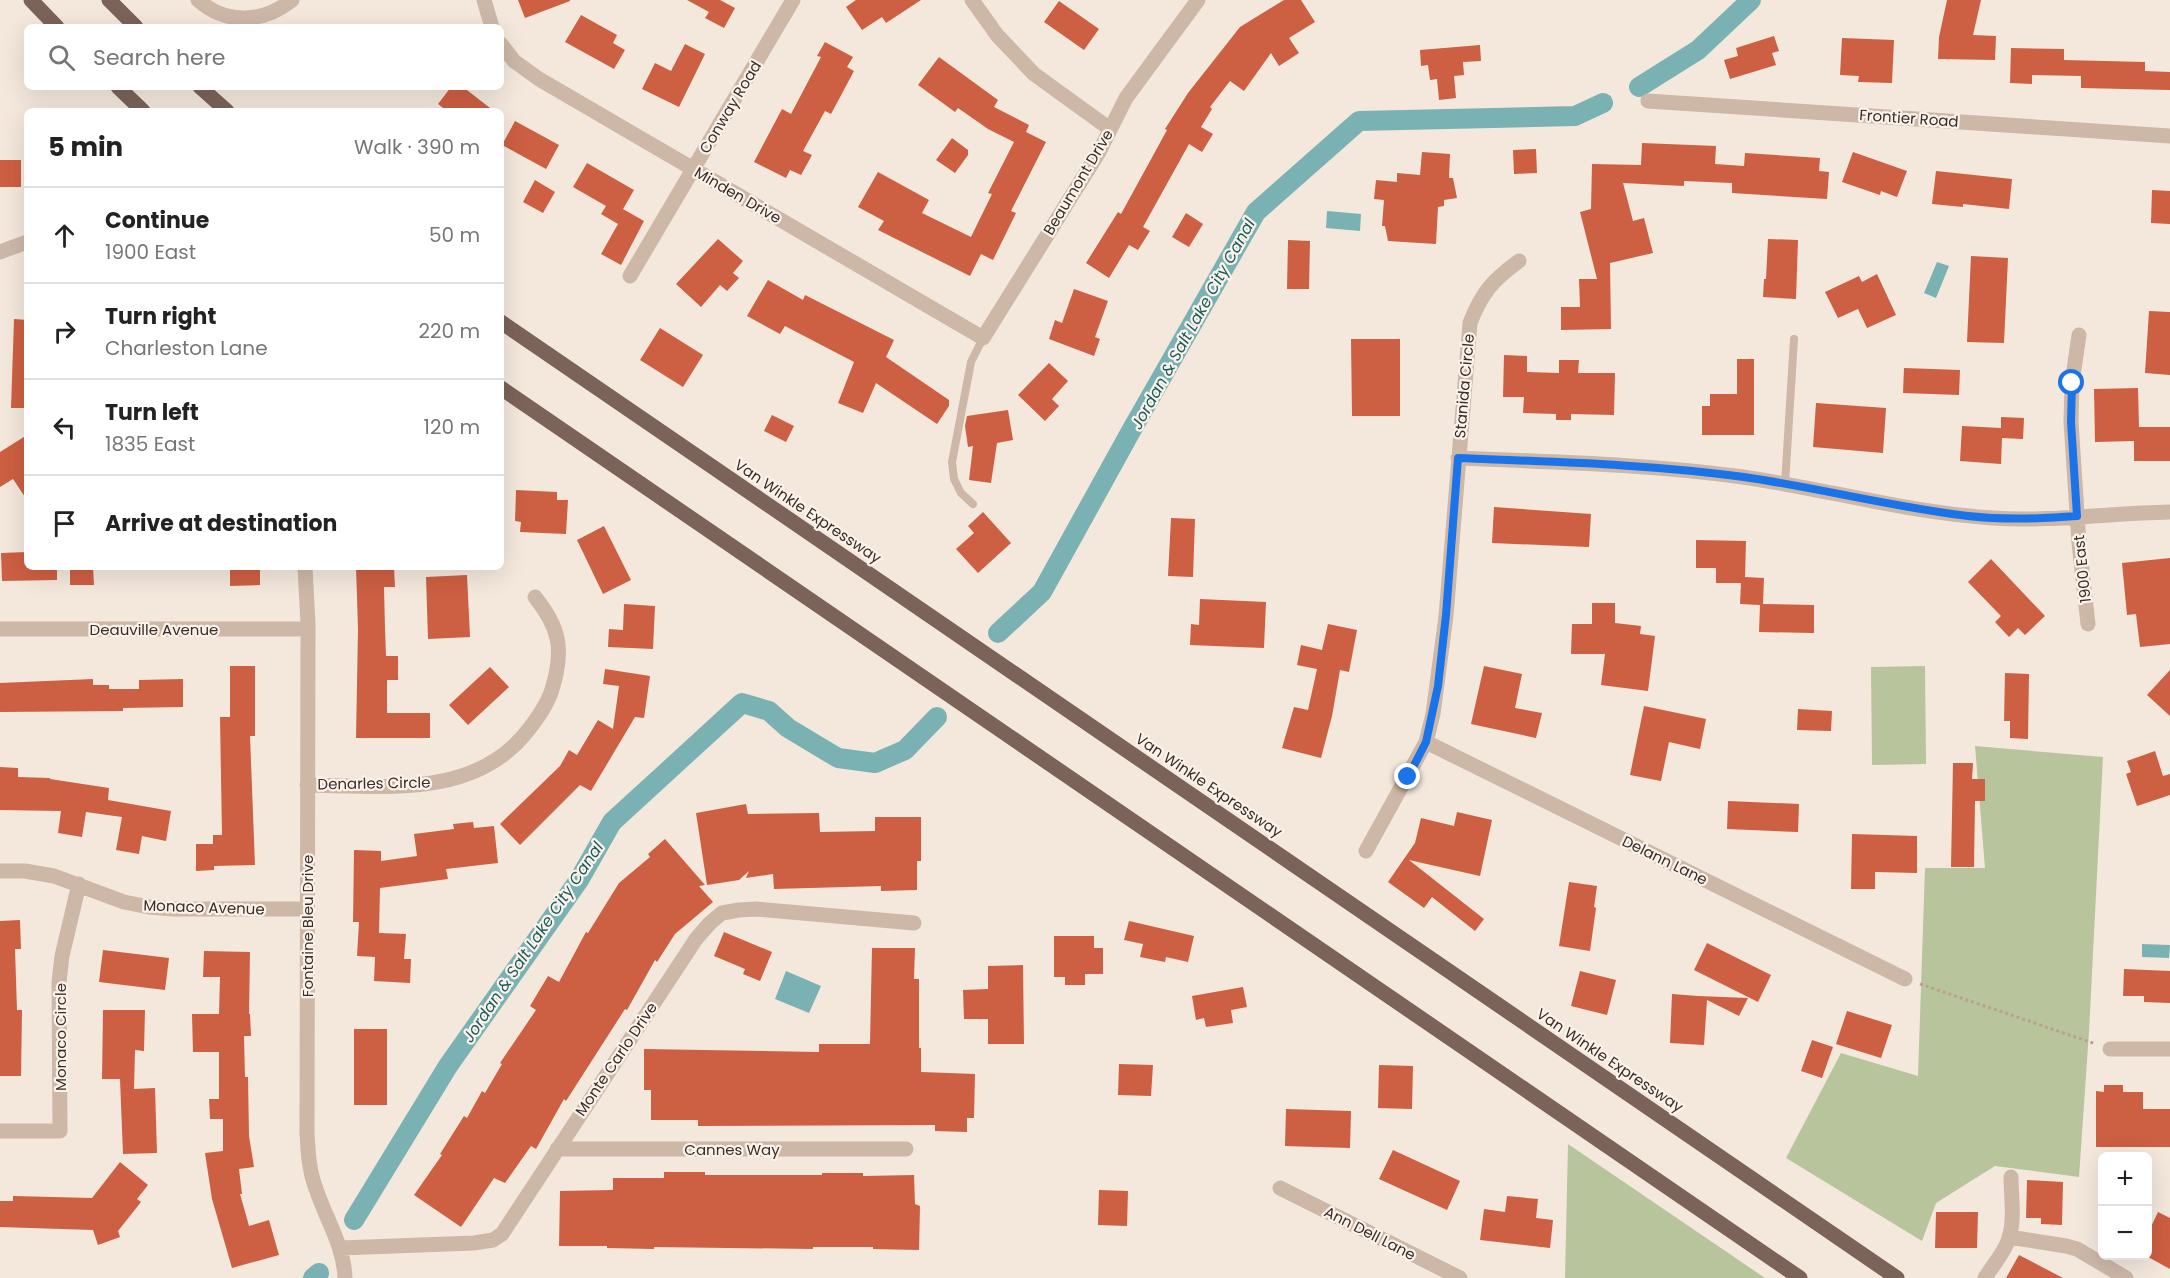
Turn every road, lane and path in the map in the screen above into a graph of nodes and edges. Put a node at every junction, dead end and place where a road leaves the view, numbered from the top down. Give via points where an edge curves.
1 (31, 0) edge
2 (109, 0) edge
3 (198, 0) edge
4 (292, 0) edge
5 (484, 0) edge
6 (793, 0) edge
7 (972, 0) edge
8 (1198, 0) edge
9 (54, 24) edge
10 (133, 24) edge
11 (491, 24) edge
12 (504, 48) edge
13 (121, 90) edge
14 (203, 90) edge
15 (1648, 101) dead end
16 (140, 108) edge
17 (224, 108) edge
18 (1110, 129) junction
19 (2170, 136) edge
20 (693, 169) junction
21 (24, 243) edge
22 (0, 252) edge
23 (1519, 261) dead end
24 (630, 276) dead end
25 (504, 324) edge
26 (2079, 335) dead end
27 (983, 338) junction
28 (1794, 339) dead end
29 (504, 390) edge
30 (1458, 458) junction
31 (1785, 484) junction
32 (973, 504) dead end
33 (2170, 512) edge
34 (2077, 516) junction
35 (305, 570) edge
36 (535, 597) dead end
37 (2088, 624) dead end
38 (0, 628) edge
39 (307, 628) junction
40 (1426, 742) junction
41 (307, 784) junction
42 (1366, 851) dead end
43 (0, 871) edge
44 (79, 885) junction
45 (306, 909) junction
46 (914, 922) dead end
47 (1905, 979) joint
48 (2110, 1049) joint
49 (2170, 1049) edge
50 (0, 1131) edge
51 (557, 1149) junction
52 (906, 1149) dead end
53 (2011, 1177) dead end
54 (1280, 1188) dead end
55 (2009, 1237) junction
56 (340, 1248) junction
57 (345, 1278) edge
58 (1461, 1278) edge
59 (1800, 1278) edge
60 (1897, 1278) edge
61 (1985, 1278) edge
62 (2126, 1278) edge

1 - 9 main road
2 - 10 main road
3 - 4 street via 217,13 245,19 270,13
5 - 11 street
6 - 20 street, Conway Road
7 - 18 street via 997,36 1034,75
8 - 18 street, Beaumont Drive via 1126,98
12 - 20 street, Minden Drive via 526,70
13 - 16 main road
14 - 17 main road
15 - 19 street, Frontier Road
18 - 27 street, Beaumont Drive
20 - 24 street, Conway Road
20 - 27 street, Minden Drive
21 - 22 street
23 - 30 street, Stanida Circle via 1484,293 1470,323
25 - 60 main road, Van Winkle Expressway
26 - 34 street, 1900 East via 2071,403
27 - 32 lane via 971,362 952,462 954,479
28 - 31 lane
29 - 59 main road
30 - 31 street via 1623,465
30 - 40 street, Stanida Circle via 1442,651
31 - 34 street via 1968,516
33 - 34 street
34 - 37 street, 1900 East
35 - 39 street, Fontaine Bleu Drive
36 - 41 street, Denarles Circle via 550,615 559,638 559,665 539,716 502,755 475,772 431,784
38 - 39 street, Deauville Avenue
39 - 41 street, Fontaine Bleu Drive
40 - 42 street, Stanida Circle
40 - 47 street, Delann Lane
41 - 45 street, Fontaine Bleu Drive
43 - 44 street, Monaco Avenue via 38,873
44 - 45 street, Monaco Avenue via 124,902 162,909
44 - 50 street, Monaco Circle via 59,982 60,1131
45 - 56 street, Fontaine Bleu Drive via 309,1160 315,1187
46 - 51 street, Monte Carlo Drive via 756,909 722,913 696,939
47 - 48 path
48 - 49 street
51 - 52 street, Cannes Way
51 - 56 street, Monte Carlo Drive via 507,1227 493,1239
53 - 55 street
54 - 58 street, Ann Dell Lane
55 - 61 street
55 - 62 street via 2077,1249
56 - 57 street, Fontaine Bleu Drive

